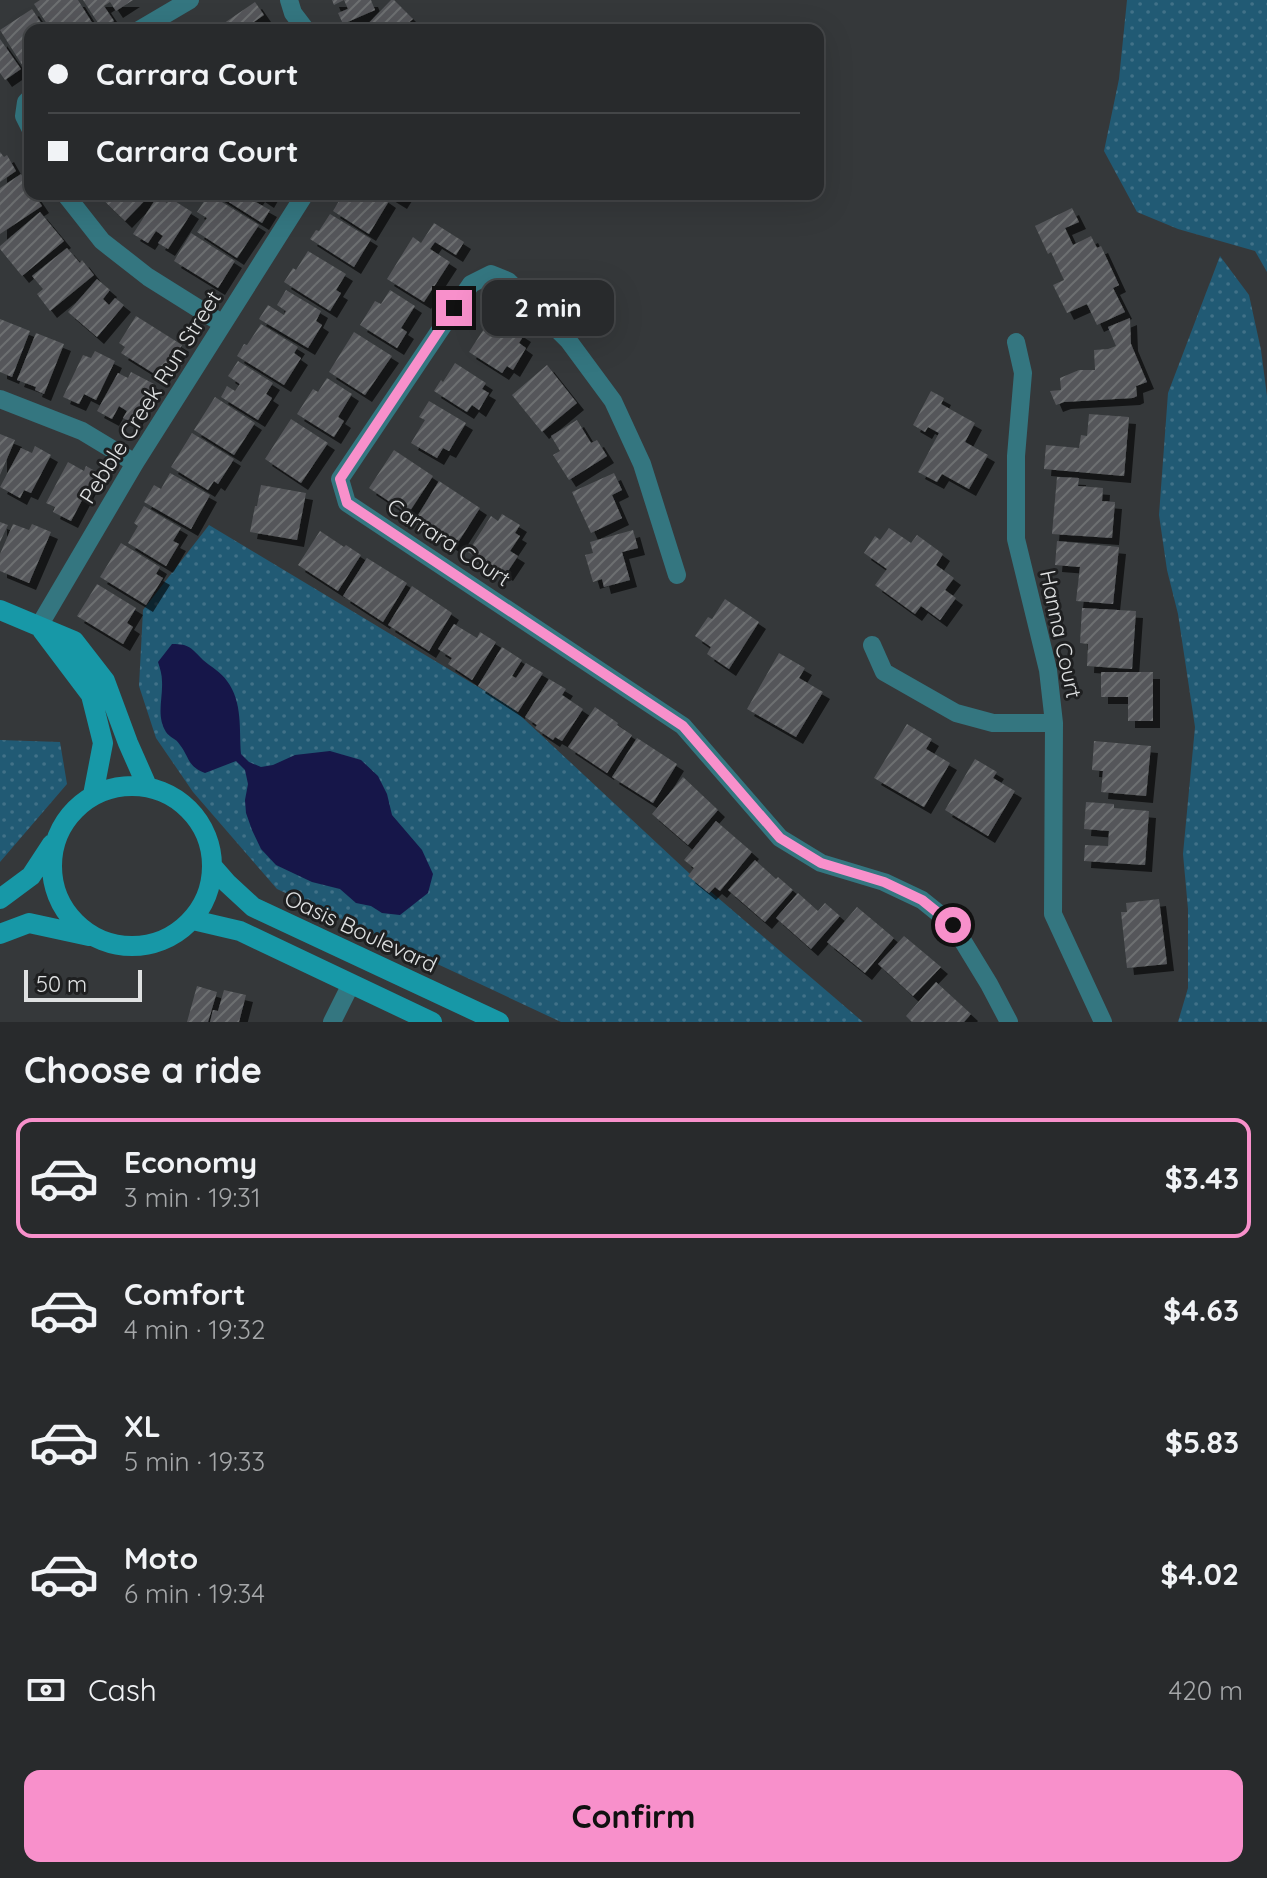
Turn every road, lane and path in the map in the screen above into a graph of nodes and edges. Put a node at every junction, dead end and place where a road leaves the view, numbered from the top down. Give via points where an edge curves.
1 (190, 0) edge
2 (289, 0) edge
3 (149, 24) edge
4 (301, 24) edge
5 (70, 200) edge
6 (301, 200) edge
7 (223, 324) junction
8 (1016, 342) dead end
9 (0, 399) edge
10 (135, 463) junction
11 (677, 575) dead end
12 (0, 610) edge
13 (39, 626) junction
14 (872, 645) dead end
15 (1054, 723) junction
16 (147, 786) junction
17 (93, 795) junction
18 (56, 838) junction
19 (213, 867) junction
20 (0, 899) edge
21 (193, 920) junction
22 (0, 934) edge
23 (90, 936) junction
24 (351, 984) junction
25 (332, 1022) edge
26 (432, 1022) edge
27 (499, 1022) edge
28 (1009, 1022) edge
29 (1103, 1022) edge

1 - 3 street
2 - 4 street
5 - 7 street via 102,241
6 - 7 street, Pebble Creek Run Street
7 - 10 street, Pebble Creek Run Street
8 - 15 street, Hanna Court via 1023,373 1016,539 1048,670
9 - 10 street via 82,431
10 - 13 street, Pebble Creek Run Street
11 - 28 street, Carrara Court via 642,464 613,401 568,340 508,281 491,274 471,284 340,479 347,503 683,726 780,838 821,863 922,900 953,925
12 - 13 main road
13 - 16 main road via 74,641 105,681
13 - 17 main road via 91,695 103,743
14 - 15 street via 884,672 956,713 993,723
15 - 29 street, Hanna Court via 1053,914
16 - 17 main road via 120,786
16 - 19 main road, Oasis Boulevard via 174,796 195,815 209,839
17 - 18 main road via 71,813
18 - 20 main road via 31,876
18 - 23 main road via 51,865 55,893 69,917
19 - 21 main road via 211,886
19 - 27 main road, Oasis Boulevard via 255,908
21 - 23 main road via 171,937 144,946 116,946
21 - 24 main road via 240,931
22 - 23 main road via 29,923
24 - 25 street
24 - 26 main road

